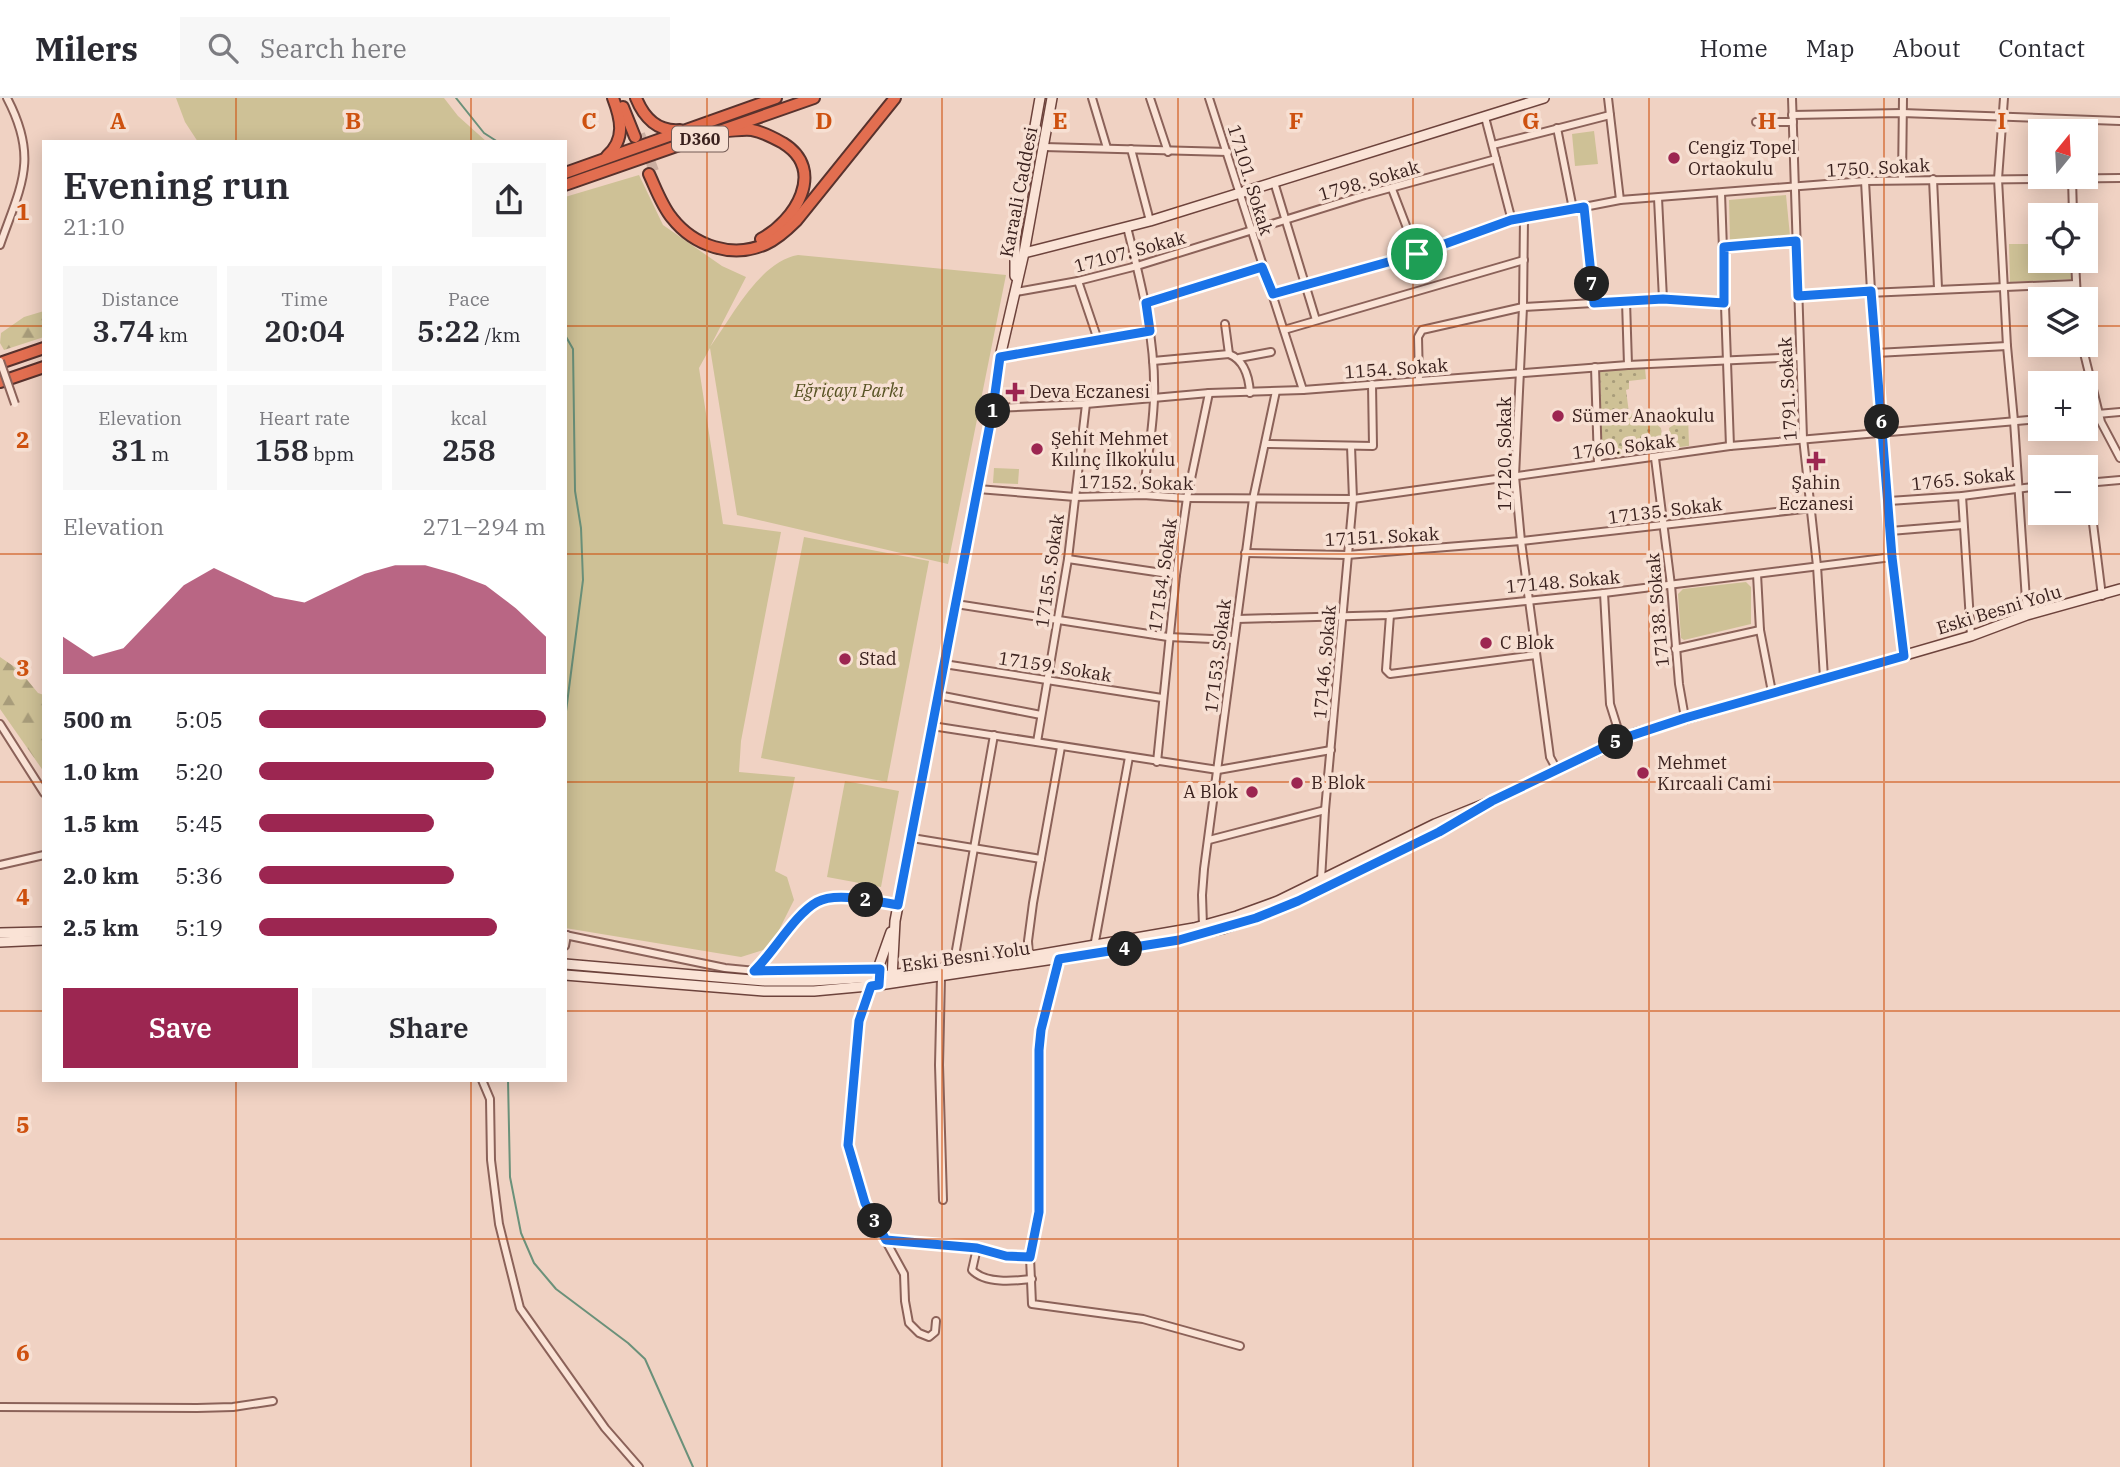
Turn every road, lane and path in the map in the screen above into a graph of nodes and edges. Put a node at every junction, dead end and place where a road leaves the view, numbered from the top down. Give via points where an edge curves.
1 (7, 98) edge
2 (613, 98) edge
3 (619, 98) edge
4 (626, 98) edge
5 (636, 98) edge
6 (776, 98) edge
7 (814, 98) edge
8 (895, 98) edge
9 (1040, 98) edge
10 (1052, 98) edge
11 (1092, 98) edge
12 (1150, 98) edge
13 (1209, 98) edge
14 (1544, 98) edge
15 (1608, 98) edge
16 (1793, 98) edge
17 (1903, 98) edge
18 (2004, 98) edge
19 (1902, 113) junction
20 (1610, 116) junction
21 (1485, 117) junction
22 (2003, 118) junction
23 (1793, 119) junction
24 (2120, 121) edge
25 (1756, 122) dead end
26 (1558, 128) junction
27 (687, 130) junction
28 (724, 131) junction
29 (1493, 145) junction
30 (1044, 147) junction
31 (1107, 148) junction
32 (1132, 149) junction
33 (1168, 152) junction
34 (1228, 152) junction
35 (605, 159) junction
36 (1496, 159) junction
37 (567, 173) edge
38 (583, 173) junction
39 (2098, 178) edge
40 (2120, 178) edge
41 (1933, 179) junction
42 (1998, 179) junction
43 (2028, 179) edge
44 (1902, 180) junction
45 (1864, 181) junction
46 (1274, 182) junction
47 (567, 184) edge
48 (1794, 187) junction
49 (1392, 189) junction
50 (1721, 193) junction
51 (1240, 194) junction
52 (1658, 198) junction
53 (1620, 200) junction
54 (1584, 207) junction
55 (1573, 209) junction
56 (1524, 218) junction
57 (1511, 220) junction
58 (1150, 221) junction
59 (1287, 221) junction
60 (1127, 227) junction
61 (1251, 232) junction
62 (1796, 241) junction
63 (0, 245) edge
64 (1724, 247) junction
65 (1024, 253) junction
66 (1417, 254) junction
67 (1524, 260) junction
68 (1137, 266) junction
69 (1262, 267) junction
70 (2076, 273) edge
71 (1078, 281) junction
72 (2076, 284) junction
73 (1305, 285) junction
74 (2004, 287) junction
75 (2076, 287) edge
76 (1938, 289) junction
77 (1871, 291) junction
78 (1016, 292) junction
79 (1273, 294) junction
80 (1798, 296) junction
81 (1663, 299) junction
82 (1626, 301) junction
83 (1146, 303) junction
84 (1594, 303) junction
85 (1724, 303) junction
86 (1523, 307) junction
87 (1316, 320) junction
88 (1225, 324) dead end
89 (1284, 330) junction
90 (1150, 331) junction
91 (1098, 340) junction
92 (2007, 346) junction
93 (42, 349) edge
94 (1271, 352) dead end
95 (1876, 353) junction
96 (1229, 354) junction
97 (1000, 357) junction
98 (1800, 357) junction
99 (2084, 357) edge
100 (1239, 358) junction
101 (1726, 359) junction
102 (1153, 361) junction
103 (0, 362) edge
104 (1628, 365) junction
105 (1595, 367) junction
106 (42, 368) edge
107 (1520, 372) junction
108 (1419, 381) junction
109 (0, 383) edge
110 (1372, 384) junction
111 (1303, 390) junction
112 (1276, 391) junction
113 (1209, 393) junction
114 (1250, 393) junction
115 (1154, 399) junction
116 (15, 404) dead end
117 (1086, 404) junction
118 (993, 408) junction
119 (2120, 412) edge
120 (2099, 414) junction
121 (2028, 420) edge
122 (2014, 421) junction
123 (1883, 432) junction
124 (1803, 438) junction
125 (1266, 444) junction
126 (1352, 446) junction
127 (1730, 446) junction
128 (1656, 458) junction
129 (2120, 458) edge
130 (1598, 464) junction
131 (1515, 475) junction
132 (2120, 480) edge
133 (2098, 482) edge
134 (2028, 487) edge
135 (2019, 488) junction
136 (978, 489) junction
137 (1143, 495) junction
138 (1962, 496) junction
139 (1075, 497) junction
140 (1187, 498) junction
141 (1253, 499) junction
142 (1353, 499) junction
143 (1889, 500) junction
144 (1812, 508) junction
145 (1963, 525) junction
146 (2093, 525) edge
147 (1663, 526) junction
148 (1890, 531) junction
149 (1521, 541) junction
150 (1245, 553) junction
151 (1347, 555) junction
152 (1892, 557) junction
153 (1068, 559) junction
154 (1817, 566) junction
155 (1757, 574) junction
156 (1176, 575) junction
157 (1671, 585) junction
158 (2120, 589) edge
159 (1604, 593) junction
160 (2102, 596) junction
161 (1529, 599) junction
162 (956, 604) junction
163 (1391, 615) junction
164 (2027, 615) junction
165 (1343, 616) junction
166 (1237, 618) junction
167 (1058, 620) junction
168 (1760, 630) junction
169 (1971, 636) junction
170 (1168, 637) junction
171 (1234, 640) junction
172 (1675, 649) junction
173 (1536, 655) junction
174 (1904, 656) junction
175 (944, 664) junction
176 (1825, 678) junction
177 (1047, 680) junction
178 (1772, 692) junction
179 (938, 695) junction
180 (1162, 698) junction
181 (1041, 715) junction
182 (1685, 718) junction
183 (0, 723) edge
184 (932, 726) junction
185 (994, 735) junction
186 (1621, 739) junction
187 (1037, 742) junction
188 (1061, 747) junction
189 (1331, 750) junction
190 (1129, 757) junction
191 (1157, 762) junction
192 (1218, 770) junction
193 (1557, 770) junction
194 (42, 790) edge
195 (1492, 801) junction
196 (1325, 810) junction
197 (912, 838) junction
198 (1209, 839) junction
199 (974, 848) junction
200 (42, 855) edge
201 (1041, 859) junction
202 (0, 865) edge
203 (1321, 880) junction
204 (898, 905) junction
205 (895, 921) junction
206 (1203, 926) junction
207 (42, 932) edge
208 (0, 933) edge
209 (567, 935) edge
210 (42, 940) edge
211 (0, 942) edge
212 (1094, 947) junction
213 (1029, 956) junction
214 (1059, 959) junction
215 (567, 965) edge
216 (953, 967) junction
217 (582, 971) junction
218 (754, 971) junction
219 (567, 975) edge
220 (941, 976) junction
221 (877, 979) junction
222 (892, 979) junction
223 (483, 1082) edge
224 (943, 1200) dead end
225 (886, 1240) junction
226 (977, 1248) junction
227 (1030, 1257) junction
228 (1031, 1279) junction
229 (936, 1321) dead end
230 (1240, 1346) dead end
231 (273, 1401) dead end
232 (0, 1407) edge
233 (639, 1467) edge

1 - 63 street via 22,129 26,157
2 - 35 highway via 621,132
3 - 4 highway via 637,135
5 - 27 highway via 653,123 674,131
6 - 27 highway, D360
7 - 28 highway, D360
8 - 28 highway via 796,221 772,240 748,250 713,247 688,233 672,219 652,173 674,211 698,234 730,243 763,238 794,212 803,188 801,166 790,147 772,137 753,130
9 - 78 main road, Karaali Caddesi via 1015,239
10 - 30 main road, Karaali Caddesi
11 - 31 street
12 - 33 street
13 - 34 street, 17101. Sokak
14 - 21 main road
15 - 20 street
16 - 23 street, 1791. Sokak
17 - 19 street
18 - 22 street
19 - 22 street
19 - 23 street
19 - 44 street
20 - 26 street
20 - 53 street
21 - 29 street
21 - 46 main road
22 - 24 street
22 - 42 street
23 - 25 street
23 - 48 street, 1791. Sokak
26 - 29 street
26 - 55 street
27 - 35 highway, D360
28 - 38 highway, D360
29 - 36 street
30 - 31 street
30 - 65 main road, Karaali Caddesi
31 - 32 street
32 - 33 street
32 - 58 street
33 - 34 street
34 - 51 street, 17101. Sokak
35 - 38 highway, D360
36 - 49 street, 1798. Sokak
36 - 57 street
37 - 38 highway, D360
38 - 47 highway, D360
39 - 40 street, 1750. Sokak
41 - 42 street, 1750. Sokak
41 - 44 street, 1750. Sokak
41 - 76 street
42 - 43 street, 1750. Sokak
42 - 74 street
44 - 45 street, 1750. Sokak
45 - 48 street, 1750. Sokak
45 - 77 street
46 - 51 main road
46 - 59 street
48 - 50 street, 1750. Sokak
48 - 62 street, 1791. Sokak
49 - 59 street, 1798. Sokak
49 - 66 street
50 - 52 street, 1750. Sokak
50 - 64 street
51 - 58 main road
51 - 61 street, 17101. Sokak
52 - 53 street, 1750. Sokak
52 - 81 street
53 - 54 street, 1750. Sokak
54 - 55 street, 1750. Sokak
54 - 84 street
55 - 56 street, 1750. Sokak
56 - 57 street, 1750. Sokak
56 - 67 street, 17120. Sokak
57 - 66 street, 1750. Sokak
58 - 60 main road
59 - 61 street, 1798. Sokak
59 - 73 street
60 - 65 main road
60 - 68 street
61 - 68 street, 17107. Sokak
61 - 69 street, 17101. Sokak
62 - 64 street
62 - 80 street, 1791. Sokak
64 - 85 street
65 - 78 main road, Karaali Caddesi
66 - 73 street, 1750. Sokak
67 - 86 street, 17120. Sokak
67 - 87 street
68 - 71 street, 17107. Sokak
68 - 83 street
69 - 79 street, 17101. Sokak
69 - 83 street
70 - 72 street
71 - 78 street, 17107. Sokak
71 - 91 street
72 - 74 street
72 - 75 street
73 - 79 street, 1750. Sokak
73 - 87 street
74 - 76 street
74 - 92 street
76 - 77 street
77 - 80 street
77 - 95 street
78 - 97 main road, Karaali Caddesi
79 - 89 street, 17101. Sokak
80 - 98 street, 1791. Sokak
81 - 82 street
81 - 85 street
82 - 84 street
82 - 104 street
83 - 90 street
84 - 86 street
85 - 101 street
86 - 107 street, 17120. Sokak
86 - 108 street via 1422,330
87 - 89 street
88 - 96 street
89 - 111 street, 17101. Sokak
90 - 91 street
90 - 102 street
91 - 97 street
92 - 95 street
92 - 122 street
93 - 103 highway
94 - 100 street
95 - 123 street
96 - 100 street
96 - 102 street
97 - 118 main road, Karaali Caddesi
98 - 101 street, 1154. Sokak
98 - 124 street, 1791. Sokak
99 - 120 street
100 - 114 street
101 - 104 street, 1154. Sokak
101 - 127 street
102 - 115 street
103 - 116 street, bridge
104 - 105 street, 1154. Sokak
105 - 107 street, 1154. Sokak
105 - 130 street
106 - 109 highway
107 - 108 street, 1154. Sokak
107 - 131 street, 17120. Sokak
108 - 110 street, 1154. Sokak
110 - 111 street, 1154. Sokak
110 - 126 street via 1373,446
111 - 112 street, 1154. Sokak
112 - 114 street, 1154. Sokak
112 - 125 street, 17153. Sokak
113 - 114 street, 1154. Sokak
113 - 115 street, 1154. Sokak
113 - 140 street, 17154. Sokak
115 - 117 street, 1154. Sokak
115 - 137 street
117 - 118 street, 1154. Sokak
117 - 139 street, 17155. Sokak
118 - 136 main road, Karaali Caddesi
119 - 120 street
120 - 129 street
121 - 122 street, 1760. Sokak
122 - 123 street, 1760. Sokak
122 - 135 street
123 - 124 street, 1760. Sokak
123 - 143 street
124 - 127 street, 1760. Sokak
124 - 144 street, 1791. Sokak
125 - 126 street
125 - 141 street, 17153. Sokak
126 - 142 street, 17146. Sokak
127 - 128 street, 1760. Sokak
128 - 130 street, 1760. Sokak
128 - 147 street, 17138. Sokak
130 - 131 street, 1760. Sokak
131 - 142 street, 1760. Sokak
131 - 149 street, 17120. Sokak
132 - 133 street
134 - 135 street, 1765. Sokak
135 - 138 street, 1765. Sokak
135 - 164 street
136 - 139 street, 17152. Sokak
136 - 162 main road, Karaali Caddesi
137 - 139 street, 17152. Sokak
137 - 140 street, 17152. Sokak
138 - 143 street, 1765. Sokak
138 - 145 street
139 - 153 street, 17155. Sokak
140 - 141 street, 17152. Sokak
140 - 156 street, 17154. Sokak
141 - 142 street, 1760. Sokak
141 - 150 street, 17153. Sokak
142 - 151 street, 17146. Sokak
143 - 148 street
144 - 147 street, 17135. Sokak
144 - 154 street, 1791. Sokak
145 - 148 street
145 - 169 street
146 - 160 street
147 - 149 street, 17135. Sokak
147 - 157 street, 17138. Sokak
148 - 152 street
149 - 151 street, 17151. Sokak
149 - 161 street, 17120. Sokak
150 - 151 street, 17151. Sokak
150 - 166 street, 17153. Sokak
151 - 165 street, 17146. Sokak
152 - 154 street, 17148. Sokak
152 - 174 street
153 - 156 street
153 - 167 street, 17155. Sokak
154 - 155 street, 17148. Sokak
154 - 176 street, 1791. Sokak
155 - 157 street, 17148. Sokak
155 - 168 street
156 - 170 street, 17154. Sokak
157 - 159 street, 17148. Sokak
157 - 172 street, 17138. Sokak
158 - 160 main road, Eski Besni Yolu
159 - 161 street, 17148. Sokak
159 - 186 street via 1610,704
160 - 164 main road, Eski Besni Yolu
161 - 163 street, 17148. Sokak
161 - 173 street, 17120. Sokak
162 - 167 street
162 - 175 main road, Karaali Caddesi
163 - 165 street, 17148. Sokak
163 - 173 street via 1386,670 1390,674
164 - 169 main road, Eski Besni Yolu
165 - 166 street, 17148. Sokak
165 - 189 street, 17146. Sokak
166 - 171 street, 17153. Sokak
167 - 170 street
167 - 177 street, 17155. Sokak
168 - 172 street
168 - 178 street
169 - 174 main road, Eski Besni Yolu
170 - 171 street
170 - 180 street, 17154. Sokak
171 - 192 street, 17153. Sokak
172 - 182 street, 17138. Sokak
173 - 193 street, 17120. Sokak via 1550,757
174 - 176 main road, Eski Besni Yolu
175 - 177 street, 17159. Sokak
175 - 179 main road, Karaali Caddesi
176 - 178 main road, Eski Besni Yolu
177 - 180 street, 17159. Sokak
177 - 181 street, 17155. Sokak
178 - 182 main road, Eski Besni Yolu
179 - 181 street
179 - 184 main road, Karaali Caddesi
180 - 191 street, 17154. Sokak
181 - 187 street, 17155. Sokak
182 - 186 main road, Eski Besni Yolu
183 - 194 street
184 - 185 street
184 - 197 main road, Karaali Caddesi
185 - 187 street
185 - 199 street
186 - 193 main road, Eski Besni Yolu
187 - 188 street
188 - 190 street
188 - 201 street
189 - 192 street
189 - 196 street, 17146. Sokak
190 - 191 street
190 - 212 street
191 - 192 street
192 - 198 street, 17153. Sokak
193 - 195 main road, Eski Besni Yolu
195 - 203 main road, Eski Besni Yolu
195 - 214 main road, Eski Besni Yolu via 1439,832 1256,918 1179,940
196 - 198 street
196 - 203 street, 17146. Sokak
197 - 199 street
197 - 204 main road, Karaali Caddesi
198 - 206 street, 17153. Sokak
199 - 201 street
199 - 216 street
200 - 202 street
201 - 213 street
203 - 206 main road, Eski Besni Yolu via 1262,907
204 - 205 main road, Karaali Caddesi
204 - 218 street via 850,898 817,902
205 - 221 main road
205 - 222 main road
206 - 212 main road, Eski Besni Yolu
207 - 208 main road
209 - 218 street
210 - 211 main road
212 - 213 main road, Eski Besni Yolu
213 - 216 main road, Eski Besni Yolu
214 - 220 main road, Eski Besni Yolu
214 - 227 street via 1039,1050 1039,1212
215 - 217 main road
216 - 222 main road, Eski Besni Yolu
217 - 219 main road
217 - 221 main road, Eski Besni Yolu via 781,992
218 - 221 street
220 - 222 main road, Eski Besni Yolu
220 - 224 street
221 - 222 main road, Eski Besni Yolu
221 - 225 street via 859,1021 848,1145 865,1203
223 - 233 street via 490,1100 499,1224 520,1308 605,1428
225 - 226 street
225 - 229 street via 904,1274 909,1323 929,1337
226 - 227 street
226 - 228 street via 972,1270 977,1275
227 - 228 street
228 - 230 street via 1032,1304 1143,1319
231 - 232 street via 197,1408

